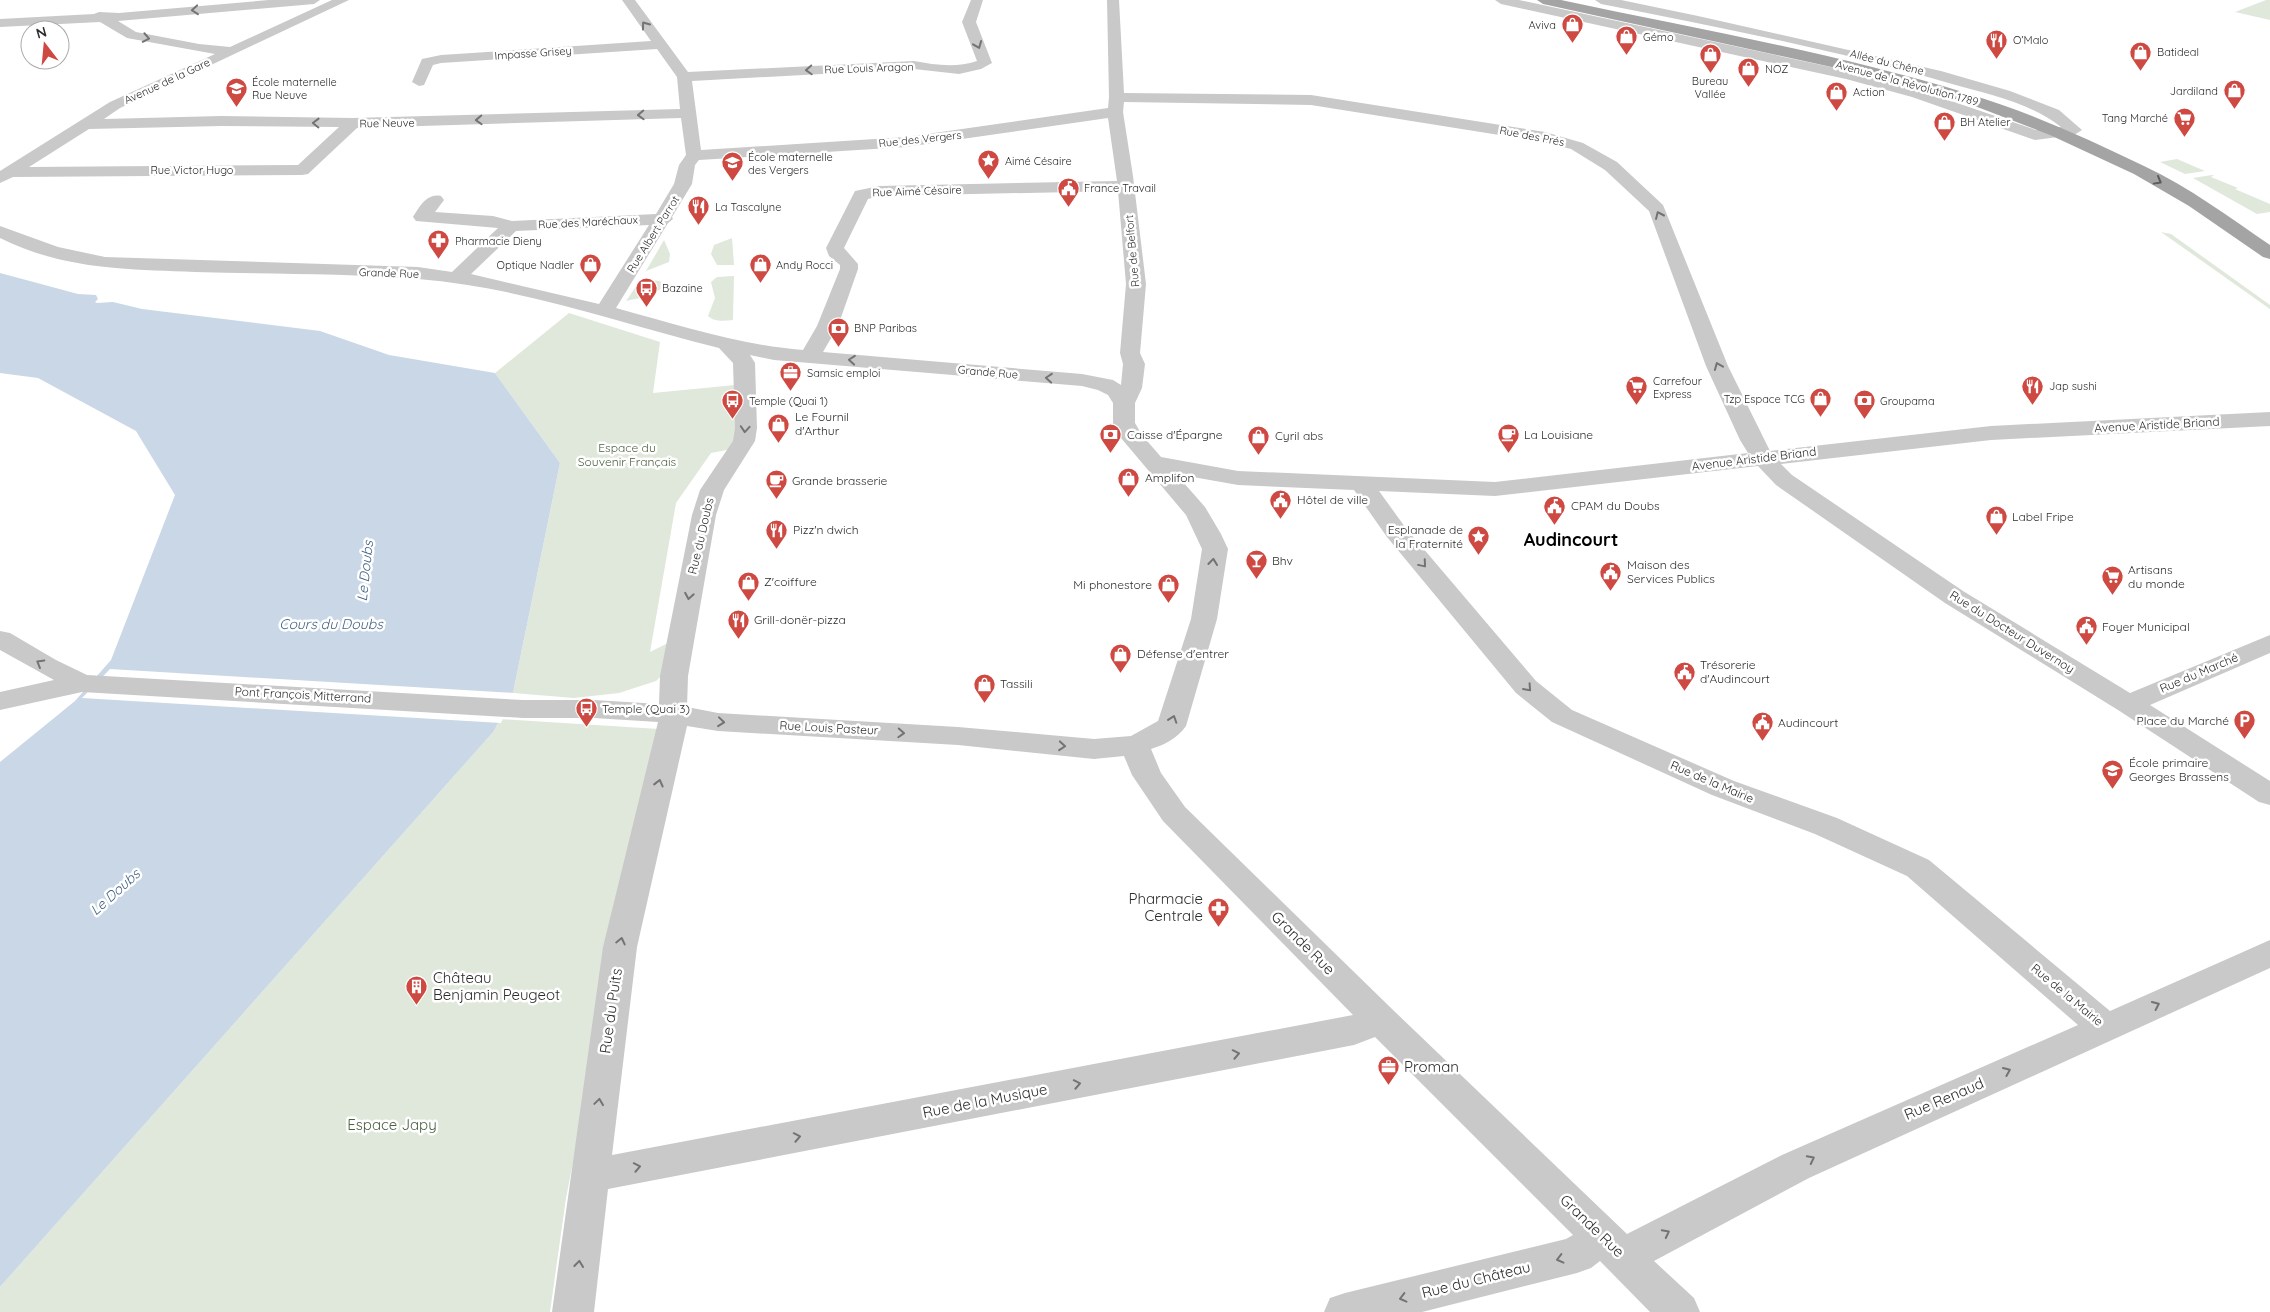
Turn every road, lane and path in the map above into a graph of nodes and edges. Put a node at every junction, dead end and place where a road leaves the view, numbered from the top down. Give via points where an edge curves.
1 (314, 0) edge
2 (343, 0) edge
3 (628, 0) edge
4 (977, 0) edge
5 (1114, 0) edge
6 (1501, 0) edge
7 (1543, 0) edge
8 (1572, 0) edge
9 (1601, 0) edge
10 (80, 4) dead end
11 (102, 17) junction
12 (0, 23) edge
13 (660, 45) junction
14 (231, 51) junction
15 (684, 78) junction
16 (419, 82) dead end
17 (1116, 104) junction
18 (690, 113) junction
19 (354, 123) junction
20 (83, 124) junction
21 (2074, 130) junction
22 (2056, 132) junction
23 (694, 151) junction
24 (6, 175) edge
25 (1126, 186) junction
26 (435, 200) dead end
27 (2234, 210) dead end
28 (664, 219) junction
29 (511, 226) junction
30 (0, 231) edge
31 (2270, 253) edge
32 (456, 278) junction
33 (605, 310) junction
34 (727, 344) junction
35 (774, 354) junction
36 (809, 357) junction
37 (1132, 358) junction
38 (744, 362) junction
39 (1082, 380) junction
40 (1124, 403) junction
41 (2270, 419) edge
42 (1762, 458) junction
43 (1154, 464) junction
44 (1238, 478) junction
45 (1362, 484) junction
46 (1196, 512) junction
47 (0, 639) edge
48 (2270, 643) edge
49 (82, 683) junction
50 (0, 701) edge
51 (2128, 704) junction
52 (523, 708) joint
53 (673, 714) junction
54 (1134, 745) junction
55 (2270, 795) edge
56 (2270, 952) edge
57 (1378, 1019) junction
58 (2106, 1028) junction
59 (589, 1176) junction
60 (1613, 1247) junction
61 (573, 1312) edge
62 (1345, 1312) edge
63 (1679, 1312) edge

1 -> 11 street
2 - 14 street, Avenue de la Gare
13 -> 3 street, Rue Albert Parrot
4 -> 15 street, Rue Louis Aragon via 969,22 985,63 971,69 942,71 914,65
5 - 17 street, Rue de Belfort
6 - 22 street via 1849,75 1917,94 2035,135
7 - 22 main road, Avenue de la Révolution 1789 via 1838,64 1964,97
8 - 21 main road, Avenue de la Révolution 1789 via 1915,76 1972,92
9 - 21 street, Allée du Chêne via 1872,58 2030,101 2066,120
10 - 11 street
11 - 12 street
11 -> 14 street via 132,35
13 - 15 street, Rue Albert Parrot
13 - 16 street, Impasse Grisey via 441,59 427,62
14 - 20 street, Avenue de la Gare
15 - 18 street, Rue Albert Parrot
17 - 23 street, Rue des Vergers via 906,142 724,154
17 - 25 street, Rue de Belfort
42 -> 17 street, Rue des Prés via 1717,366 1658,209 1624,176 1577,146 1536,135 1310,100 1272,98
18 -> 19 street, Rue Neuve
18 - 23 street, Rue Albert Parrot
19 -> 20 street, Rue Neuve
19 - 24 street, Rue Victor Hugo via 302,170
20 - 24 street, Avenue de la Gare
21 - 22 street
21 - 27 main road, Avenue de la Révolution 1789 via 2160,168
22 -> 31 main road, Avenue de la Révolution 1789 via 2140,170 2187,197
23 - 28 street, Rue Albert Parrot via 684,173 684,184
25 - 36 street, Rue Aimé Césaire via 879,191 861,195 835,248 849,268 832,312
25 - 37 street, Rue de Belfort via 1136,284
26 - 29 street, Rue des Maréchaux via 422,217 493,221
28 - 29 street, Rue des Maréchaux
28 - 33 street, Rue Albert Parrot
29 - 32 street
30 - 32 street, Grande Rue via 67,257 105,263 418,273
32 - 33 street, Grande Rue via 498,284
33 - 34 street, Grande Rue
34 - 35 street, Grande Rue
34 - 38 street
35 - 36 street, Grande Rue
35 - 38 street, Grande Rue
39 -> 36 street, Grande Rue
37 - 39 street via 1109,372
37 - 40 street, Rue de Belfort via 1131,388
38 -> 53 street, Rue du Doubs via 744,441 712,490 704,515 674,676
39 - 40 street, Grande Rue via 1116,391
40 - 43 street via 1124,423
41 - 42 street, Avenue Aristide Briand via 1991,433
42 - 45 street, Avenue Aristide Briand via 1495,489
42 - 51 street, Rue du Docteur Duvernoy via 1784,480 1954,597
43 - 44 street
43 - 46 street
44 - 45 street, Avenue Aristide Briand
44 - 46 street via 1205,492
45 -> 58 street, Rue de la Mairie via 1396,532 1536,696 1562,716 1722,788 1826,826 1918,868
54 -> 46 street via 1171,726 1204,619 1215,549
49 -> 47 street
48 - 51 street, Rue du Marché
49 - 50 street
49 - 52 street, Pont François Mitterrand
51 - 55 street, Rue du Docteur Duvernoy
52 - 53 street, Rue Louis Pasteur
53 -> 54 street, Rue Louis Pasteur via 718,722 958,736 1094,749
59 -> 53 street, Rue du Puits via 620,947
54 - 57 street, Grande Rue via 1147,775 1174,814
58 -> 56 street, Rue Renaud
59 -> 57 street, Rue de la Musique via 1354,1031
57 - 60 street, Grande Rue
60 -> 58 street, Rue Renaud via 1656,1238 1845,1142
61 -> 59 street, Rue du Puits
60 -> 62 street, Rue du Château
60 - 63 street, Grande Rue

